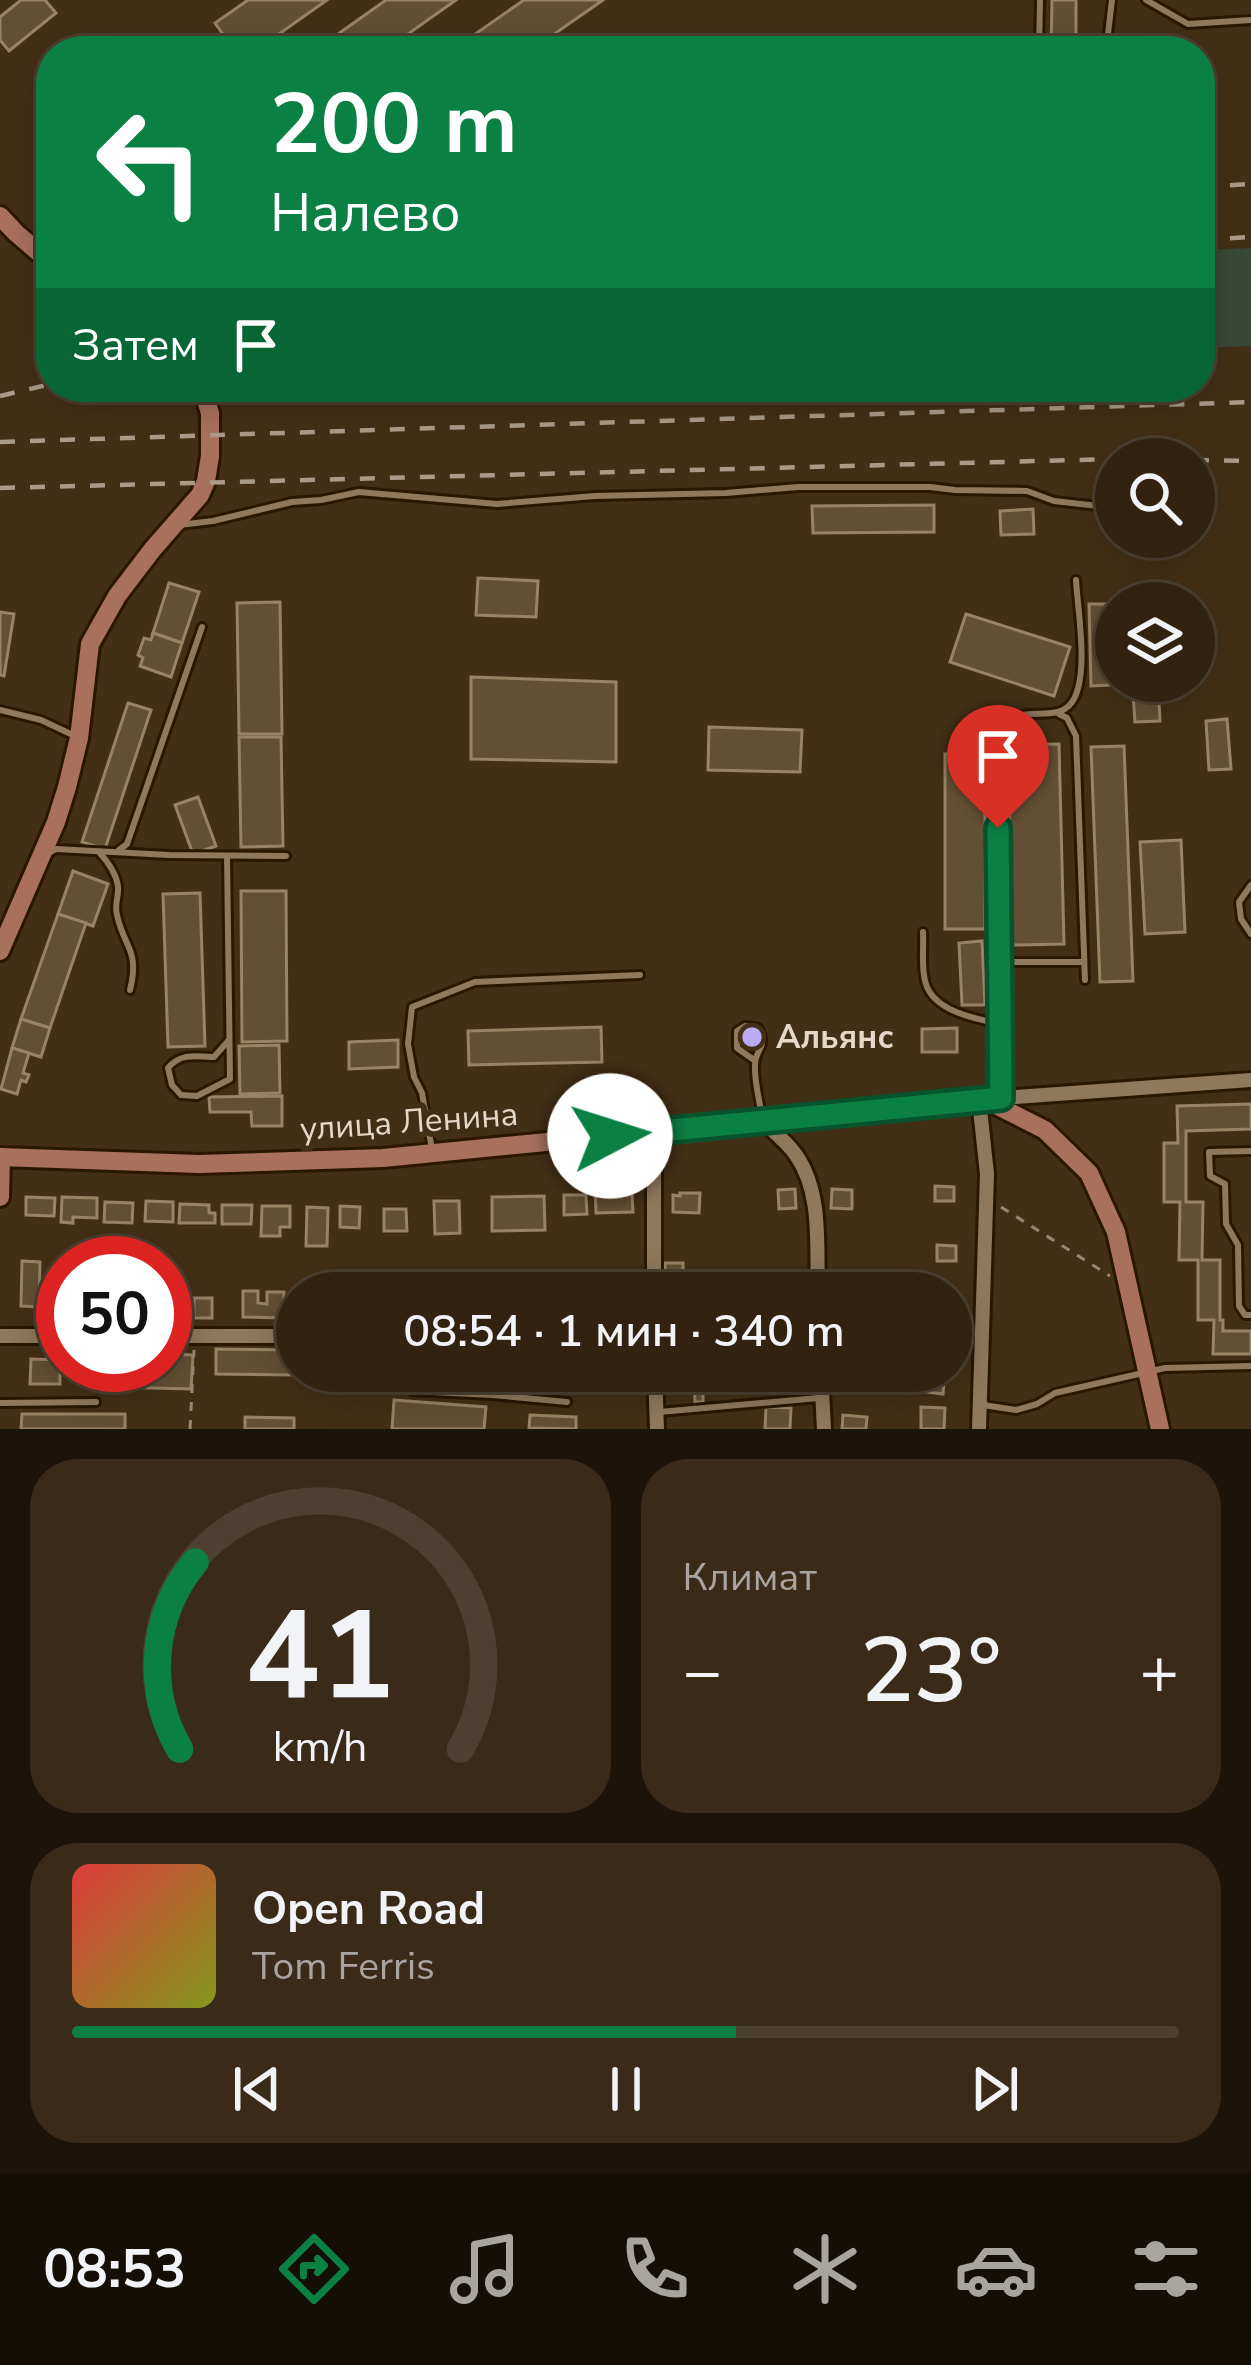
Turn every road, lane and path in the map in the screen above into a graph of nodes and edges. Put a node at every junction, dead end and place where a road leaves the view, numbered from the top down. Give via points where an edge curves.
1 (1040, 0) edge
2 (1112, 0) edge
3 (1146, 0) edge
4 (1251, 20) edge
5 (1039, 36) edge
6 (1108, 36) edge
7 (0, 216) edge
8 (36, 250) edge
9 (207, 402) edge
10 (1095, 506) edge
11 (174, 525) junction
12 (1076, 580) dead end
13 (202, 628) dead end
14 (0, 710) edge
15 (1059, 714) junction
16 (79, 737) junction
17 (99, 852) junction
18 (116, 853) junction
19 (227, 856) junction
20 (286, 856) dead end
21 (40, 857) junction
22 (1251, 885) edge
23 (5, 923) edge
24 (923, 932) dead end
25 (1251, 934) edge
26 (0, 951) edge
27 (999, 962) junction
28 (1084, 962) junction
29 (640, 975) dead end
30 (1085, 980) dead end
31 (130, 990) dead end
32 (1000, 1024) junction
33 (230, 1040) junction
34 (754, 1060) junction
35 (1251, 1080) edge
36 (988, 1099) junction
37 (763, 1121) junction
38 (654, 1132) junction
39 (1251, 1150) edge
40 (432, 1153) junction
41 (0, 1157) edge
42 (0, 1197) edge
43 (984, 1197) junction
44 (654, 1272) edge
45 (817, 1272) edge
46 (1129, 1288) junction
47 (1251, 1315) edge
48 (0, 1336) edge
49 (36, 1336) edge
50 (195, 1336) joint
51 (276, 1336) edge
52 (1251, 1366) edge
53 (1148, 1373) junction
54 (432, 1392) edge
55 (493, 1392) edge
56 (823, 1392) edge
57 (493, 1395) junction
58 (823, 1398) junction
59 (96, 1402) dead end
60 (567, 1402) dead end
61 (0, 1403) edge
62 (980, 1405) junction
63 (657, 1421) edge
64 (190, 1429) edge
65 (824, 1429) edge
66 (979, 1429) edge
67 (1160, 1429) edge

1 - 5 lane
2 - 6 lane
3 - 4 lane via 1188,24
7 - 8 main road
9 - 11 main road via 206,481
10 - 11 lane via 1028,491 930,487 497,504 359,492
11 - 16 main road via 90,644
12 - 15 lane via 1077,694
13 - 18 lane via 127,844
14 - 16 lane
15 - 27 lane via 1021,713 997,739
15 - 28 lane via 1076,736
16 - 21 main road
17 - 18 lane
17 - 21 lane via 56,849
17 - 31 lane via 118,886 117,920 135,971
18 - 19 lane
19 - 20 lane
19 - 33 lane
21 - 23 main road
22 - 25 lane via 1239,902
23 - 26 main road
24 - 32 lane via 929,991 960,1013
27 - 28 lane
27 - 32 lane
28 - 30 lane
29 - 40 lane via 475,982 412,1007 408,1044
32 - 36 lane
33 - 33 lane via 230,1079 181,1095 168,1068 174,1060 214,1057
34 - 34 lane via 763,1034 745,1026 737,1048
34 - 37 lane
35 - 36 street, улица Ленина
36 - 37 main road, улица Ленина
36 - 43 street
36 - 46 main road via 1045,1130 1088,1173 1116,1232
37 - 38 main road, улица Ленина
37 - 45 street via 808,1177
38 - 40 main road, улица Ленина
38 - 44 street
39 - 47 lane via 1209,1151 1210,1176 1225,1184 1226,1224 1238,1245 1239,1306
40 - 41 main road, улица Ленина via 199,1164
41 - 42 main road
43 - 46 path
43 - 62 street
46 - 53 main road
48 - 49 street
50 - 51 street
50 - 64 path
52 - 53 lane
53 - 62 lane via 1016,1410
53 - 67 main road
54 - 57 lane
55 - 57 lane
56 - 58 street
57 - 60 lane
58 - 63 lane
58 - 65 street
59 - 61 lane
62 - 66 street

